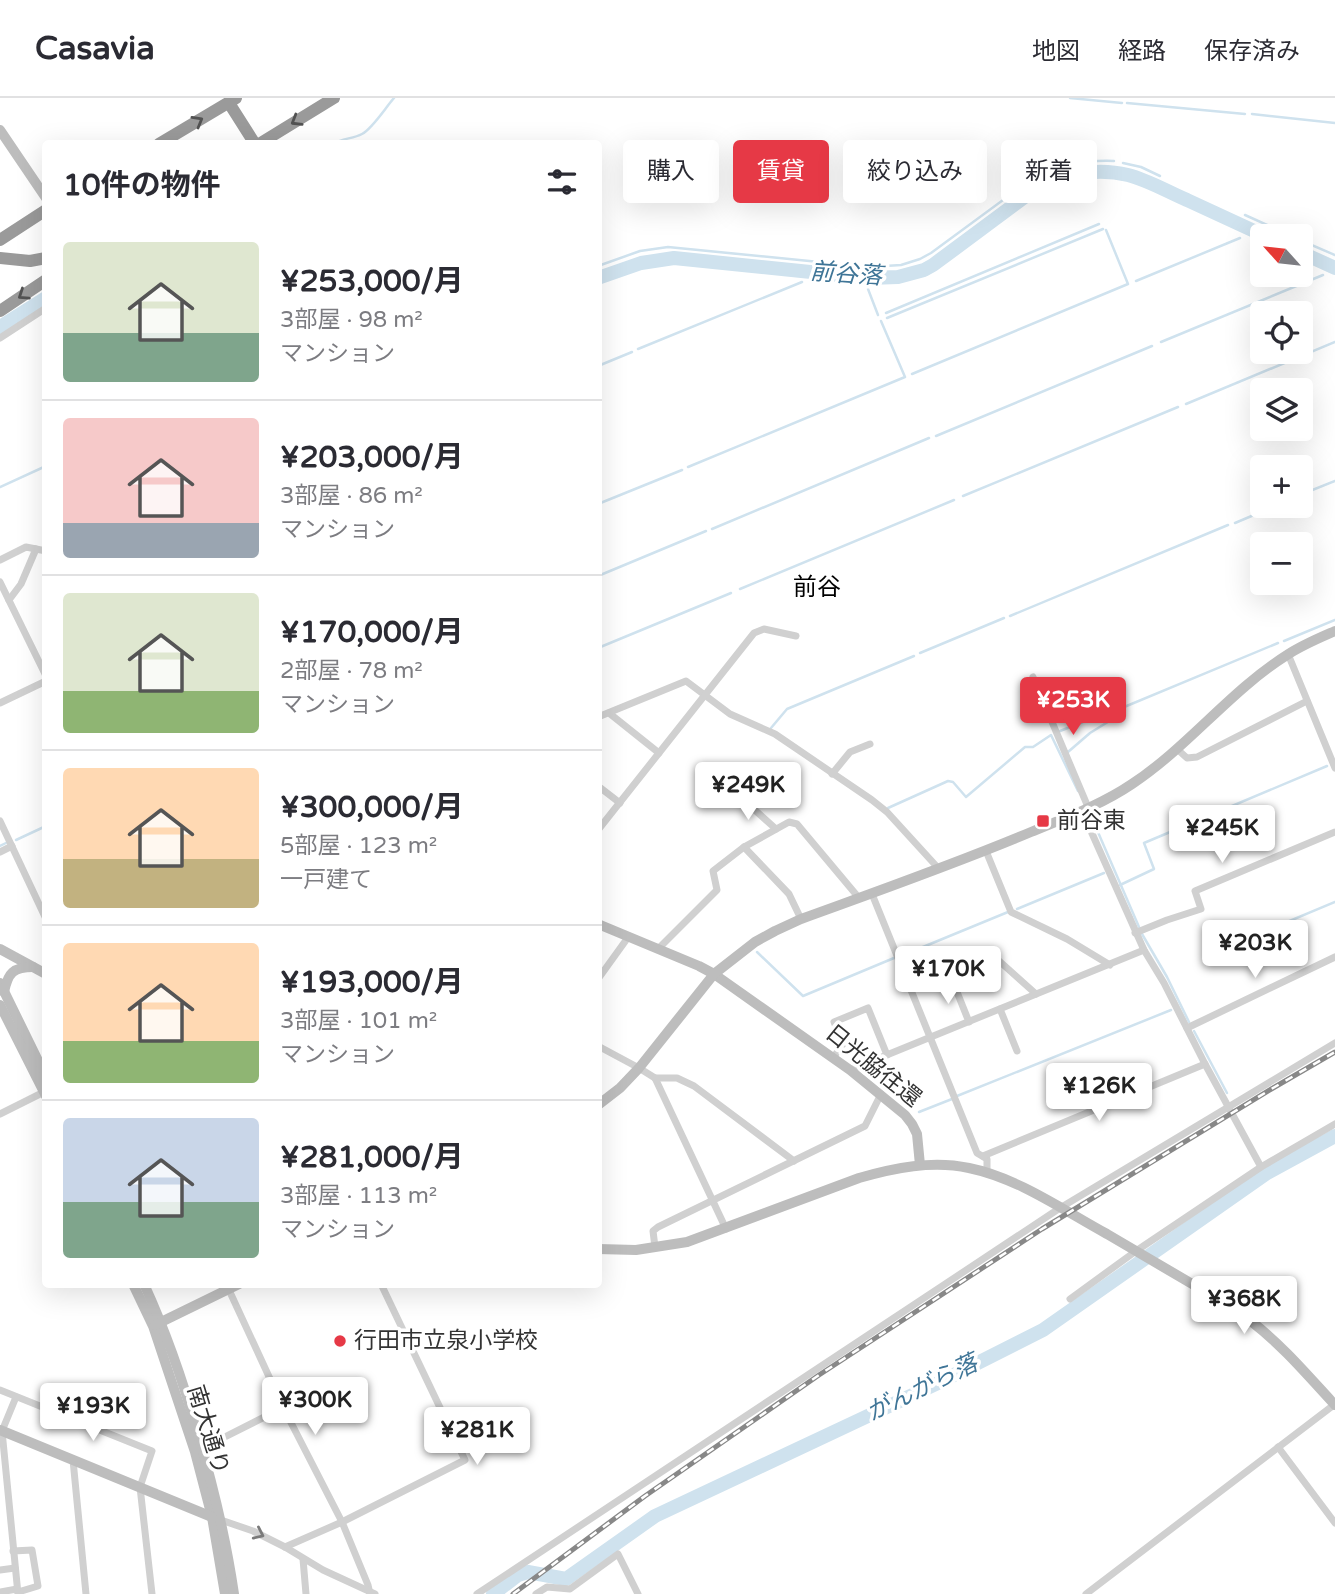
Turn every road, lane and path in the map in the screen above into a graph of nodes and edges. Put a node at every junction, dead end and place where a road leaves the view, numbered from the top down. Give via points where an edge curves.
1 (334, 98) edge
2 (232, 100) edge
3 (0, 130) edge
4 (166, 140) edge
5 (255, 140) edge
6 (264, 140) edge
7 (42, 192) edge
8 (42, 213) edge
9 (0, 240) edge
10 (0, 258) edge
11 (42, 259) edge
12 (42, 283) edge
13 (42, 310) edge
14 (0, 311) edge
15 (0, 338) edge
16 (36, 549) junction
17 (42, 550) edge
18 (0, 560) edge
19 (0, 582) edge
20 (9, 600) junction
21 (1335, 631) edge
22 (796, 636) dead end
23 (1288, 654) junction
24 (42, 670) edge
25 (1032, 677) dead end
26 (42, 681) edge
27 (705, 695) junction
28 (1307, 701) junction
29 (0, 703) edge
30 (609, 713) junction
31 (602, 716) edge
32 (870, 744) dead end
33 (1177, 749) junction
34 (659, 753) junction
35 (1335, 768) edge
36 (832, 774) junction
37 (602, 789) edge
38 (738, 795) dead end
39 (620, 803) junction
40 (1085, 809) junction
41 (0, 821) edge
42 (602, 825) edge
43 (776, 829) junction
44 (1335, 832) edge
45 (12, 846) junction
46 (744, 847) junction
47 (986, 851) junction
48 (0, 852) edge
49 (939, 869) junction
50 (872, 894) junction
51 (859, 898) junction
52 (42, 910) edge
53 (801, 919) junction
54 (602, 926) edge
55 (1135, 933) junction
56 (629, 936) junction
57 (659, 948) junction
58 (0, 949) edge
59 (1143, 950) junction
60 (1335, 957) edge
61 (971, 958) dead end
62 (1110, 965) junction
63 (33, 967) junction
64 (42, 972) edge
65 (936, 972) dead end
66 (602, 973) edge
67 (714, 974) junction
68 (2, 988) edge
69 (1036, 994) junction
70 (0, 1005) edge
71 (1000, 1009) junction
72 (970, 1022) junction
73 (1188, 1028) junction
74 (930, 1038) junction
75 (1335, 1042) edge
76 (602, 1048) edge
77 (1017, 1051) dead end
78 (887, 1055) junction
79 (833, 1058) junction
80 (1205, 1064) junction
81 (639, 1068) junction
82 (42, 1069) edge
83 (850, 1070) junction
84 (654, 1078) junction
85 (42, 1087) edge
86 (42, 1094) edge
87 (881, 1094) junction
88 (602, 1102) edge
89 (1228, 1106) junction
90 (0, 1114) edge
91 (1335, 1124) edge
92 (983, 1156) junction
93 (794, 1161) junction
94 (920, 1165) junction
95 (1261, 1167) junction
96 (987, 1173) junction
97 (712, 1200) junction
98 (1060, 1208) junction
99 (726, 1228) junction
100 (655, 1247) junction
101 (602, 1249) edge
102 (1138, 1252) junction
103 (135, 1288) edge
104 (145, 1288) edge
105 (232, 1288) edge
106 (234, 1288) edge
107 (383, 1288) edge
108 (1070, 1299) dead end
109 (157, 1324) junction
110 (0, 1390) edge
111 (16, 1396) junction
112 (306, 1396) dead end
113 (1335, 1404) edge
114 (284, 1407) junction
115 (1, 1431) edge
116 (1278, 1447) junction
117 (199, 1450) junction
118 (73, 1460) junction
119 (140, 1487) junction
120 (217, 1519) junction
121 (342, 1522) junction
122 (1335, 1523) edge
123 (285, 1547) junction
124 (13, 1551) junction
125 (303, 1559) junction
126 (15, 1568) junction
127 (0, 1570) edge
128 (0, 1592) edge
129 (17, 1592) edge
130 (371, 1593) edge
131 (86, 1594) edge
132 (152, 1594) edge
133 (225, 1594) edge
134 (234, 1594) edge
135 (306, 1594) edge
136 (477, 1594) edge
137 (536, 1594) edge
138 (638, 1594) edge
139 (1086, 1594) edge

1 -> 6 highway
4 -> 2 highway
2 - 5 highway
3 - 7 street
8 - 9 highway
10 - 11 highway
12 -> 14 highway
13 - 15 street
16 - 17 street
16 - 18 street via 26,547
16 - 20 street
19 - 20 street
20 - 24 street
21 - 23 street
22 - 27 street via 764,629 754,633
23 - 28 street
23 - 33 street
25 - 40 street
26 - 29 street
27 - 30 street via 686,681
27 - 34 street
27 - 36 street via 730,714 775,734
28 - 33 street via 1194,758
28 - 35 street
30 - 31 street
30 - 34 street
32 - 36 street via 850,752
33 - 40 street via 1130,785
34 - 39 street
36 - 49 street via 887,812
37 - 39 street
38 - 43 street
39 - 42 street
40 - 47 street
40 - 55 street
41 - 45 street
43 - 46 street
43 - 51 street via 789,822 797,824
44 - 55 street via 1195,891 1201,909
45 - 48 street
45 - 52 street
46 - 53 street via 789,894
46 - 57 street via 713,871 717,890
47 - 49 street
47 - 62 street via 1011,912
49 - 50 street
50 - 51 street
50 - 74 street
51 - 53 street
53 - 67 street via 755,942
54 - 56 street, 日光脇往還
55 - 59 street
56 - 57 street, 日光脇往還
56 - 66 street
57 - 67 street, 日光脇往還
58 - 63 street
59 - 62 street
59 - 73 street
60 - 73 street
61 - 69 street via 988,951
62 - 69 street
63 - 64 street
63 - 68 street via 16,969
65 - 72 street via 947,967
67 - 79 street, 日光脇往還
67 - 81 street
68 - 82 street
69 - 71 street
70 - 85 street
71 - 72 street
71 - 77 street
72 - 74 street
73 - 80 street
74 - 78 street
74 - 92 street via 976,1153
75 - 89 street
76 - 81 street
78 - 79 street via 868,1008 834,1022 843,1044
78 - 83 street
79 - 83 street, 日光脇往還
80 - 89 street
80 - 92 street
81 - 84 street
81 - 88 street
83 - 87 street, 日光脇往還
84 - 93 street via 677,1078 694,1086
84 - 97 street
86 - 90 street
87 - 93 street via 865,1126
87 - 94 street, 日光脇往還 via 912,1124
89 - 95 street
89 - 98 street
91 - 95 street
92 - 96 street
93 - 97 street
94 - 96 street
94 - 99 street via 859,1178
95 - 102 street
96 - 98 street
97 - 99 street
97 - 100 street via 657,1227 653,1231
98 - 102 street
98 - 136 street
99 - 100 street
100 - 101 street
102 - 108 street
102 - 113 street via 1252,1322
103 - 109 street, 南大通り
104 - 109 street, 南大通り
105 - 109 street
106 - 114 street
107 - 121 street via 465,1460
109 - 117 street, 南大通り via 184,1386
110 - 111 street
111 - 115 street
111 - 119 street via 152,1451
112 - 114 street
113 - 116 street
114 - 117 street
114 - 121 street
115 - 118 street
115 - 124 street
116 - 122 street
116 - 139 street
117 - 120 street, 南大通り
118 - 119 street
118 - 131 street
119 - 120 street
119 - 132 street
120 -> 123 street
120 - 133 street, 南大通り
120 - 134 street, 南大通り
121 - 123 street
121 - 130 street
123 - 125 street
124 - 126 street
124 - 129 street via 33,1550 38,1586
125 - 130 street
125 - 135 street
126 - 127 street
126 - 129 street
128 - 129 street
137 - 138 street via 547,1587 570,1589 618,1554

